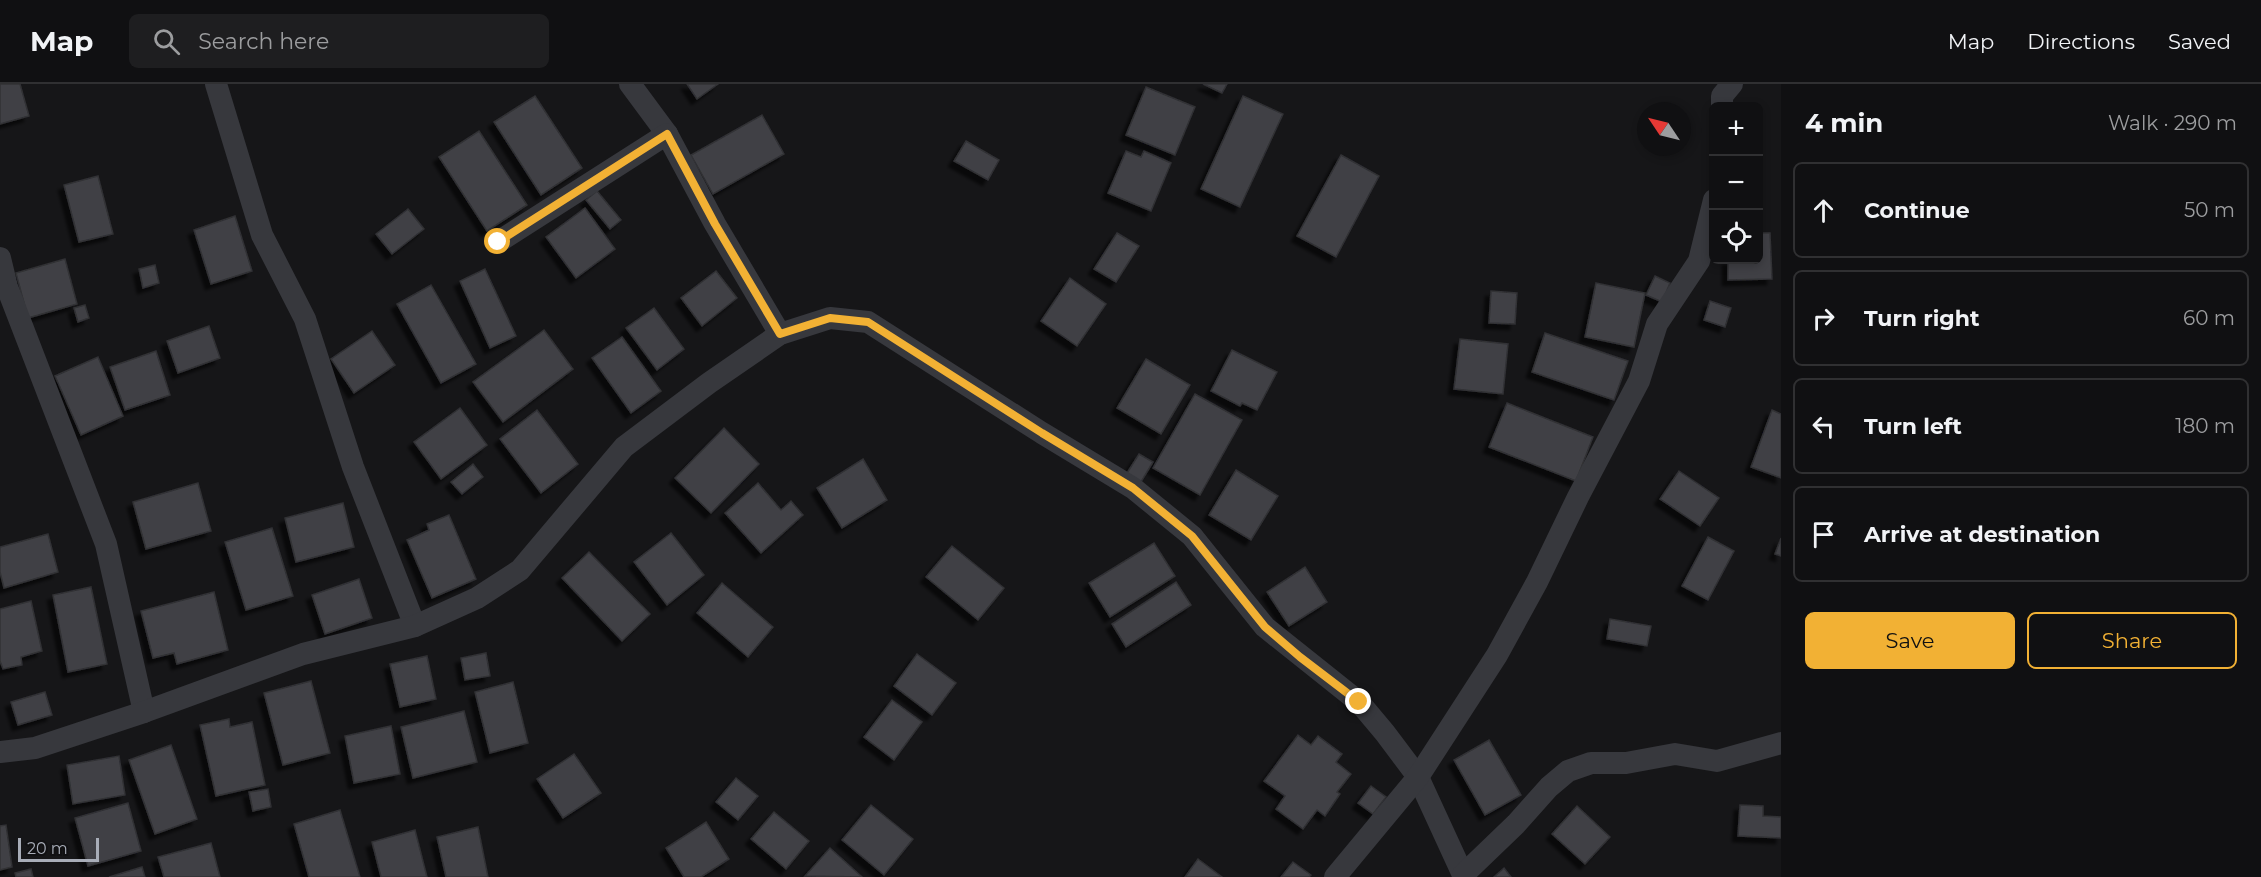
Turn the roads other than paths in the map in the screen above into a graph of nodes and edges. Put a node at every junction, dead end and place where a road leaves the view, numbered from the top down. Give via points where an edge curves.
1 (216, 84) edge
2 (630, 84) edge
3 (1732, 84) edge
4 (1722, 102) edge
5 (667, 134) junction
6 (1711, 210) edge
7 (498, 242) dead end
8 (0, 258) edge
9 (780, 334) junction
10 (415, 626) junction
11 (144, 712) junction
12 (1781, 743) edge
13 (0, 752) edge
14 (1418, 777) junction
15 (1463, 876) edge
16 (1335, 877) edge

1 - 10 street via 262,235 305,319 353,467
2 - 5 street
3 - 4 street
5 - 7 street
5 - 9 street
6 - 14 street via 1699,261 1658,324 1639,381 1538,582
8 - 11 street via 7,287 106,544
9 - 10 street via 624,447 520,570 477,598
9 - 14 street via 830,318 868,322 1133,488 1192,536 1265,627 1359,702
10 - 11 street via 303,654
11 - 13 street via 35,748
12 - 15 street via 1717,761 1675,754 1626,763 1592,763 1568,771
14 - 15 street
14 - 16 street

